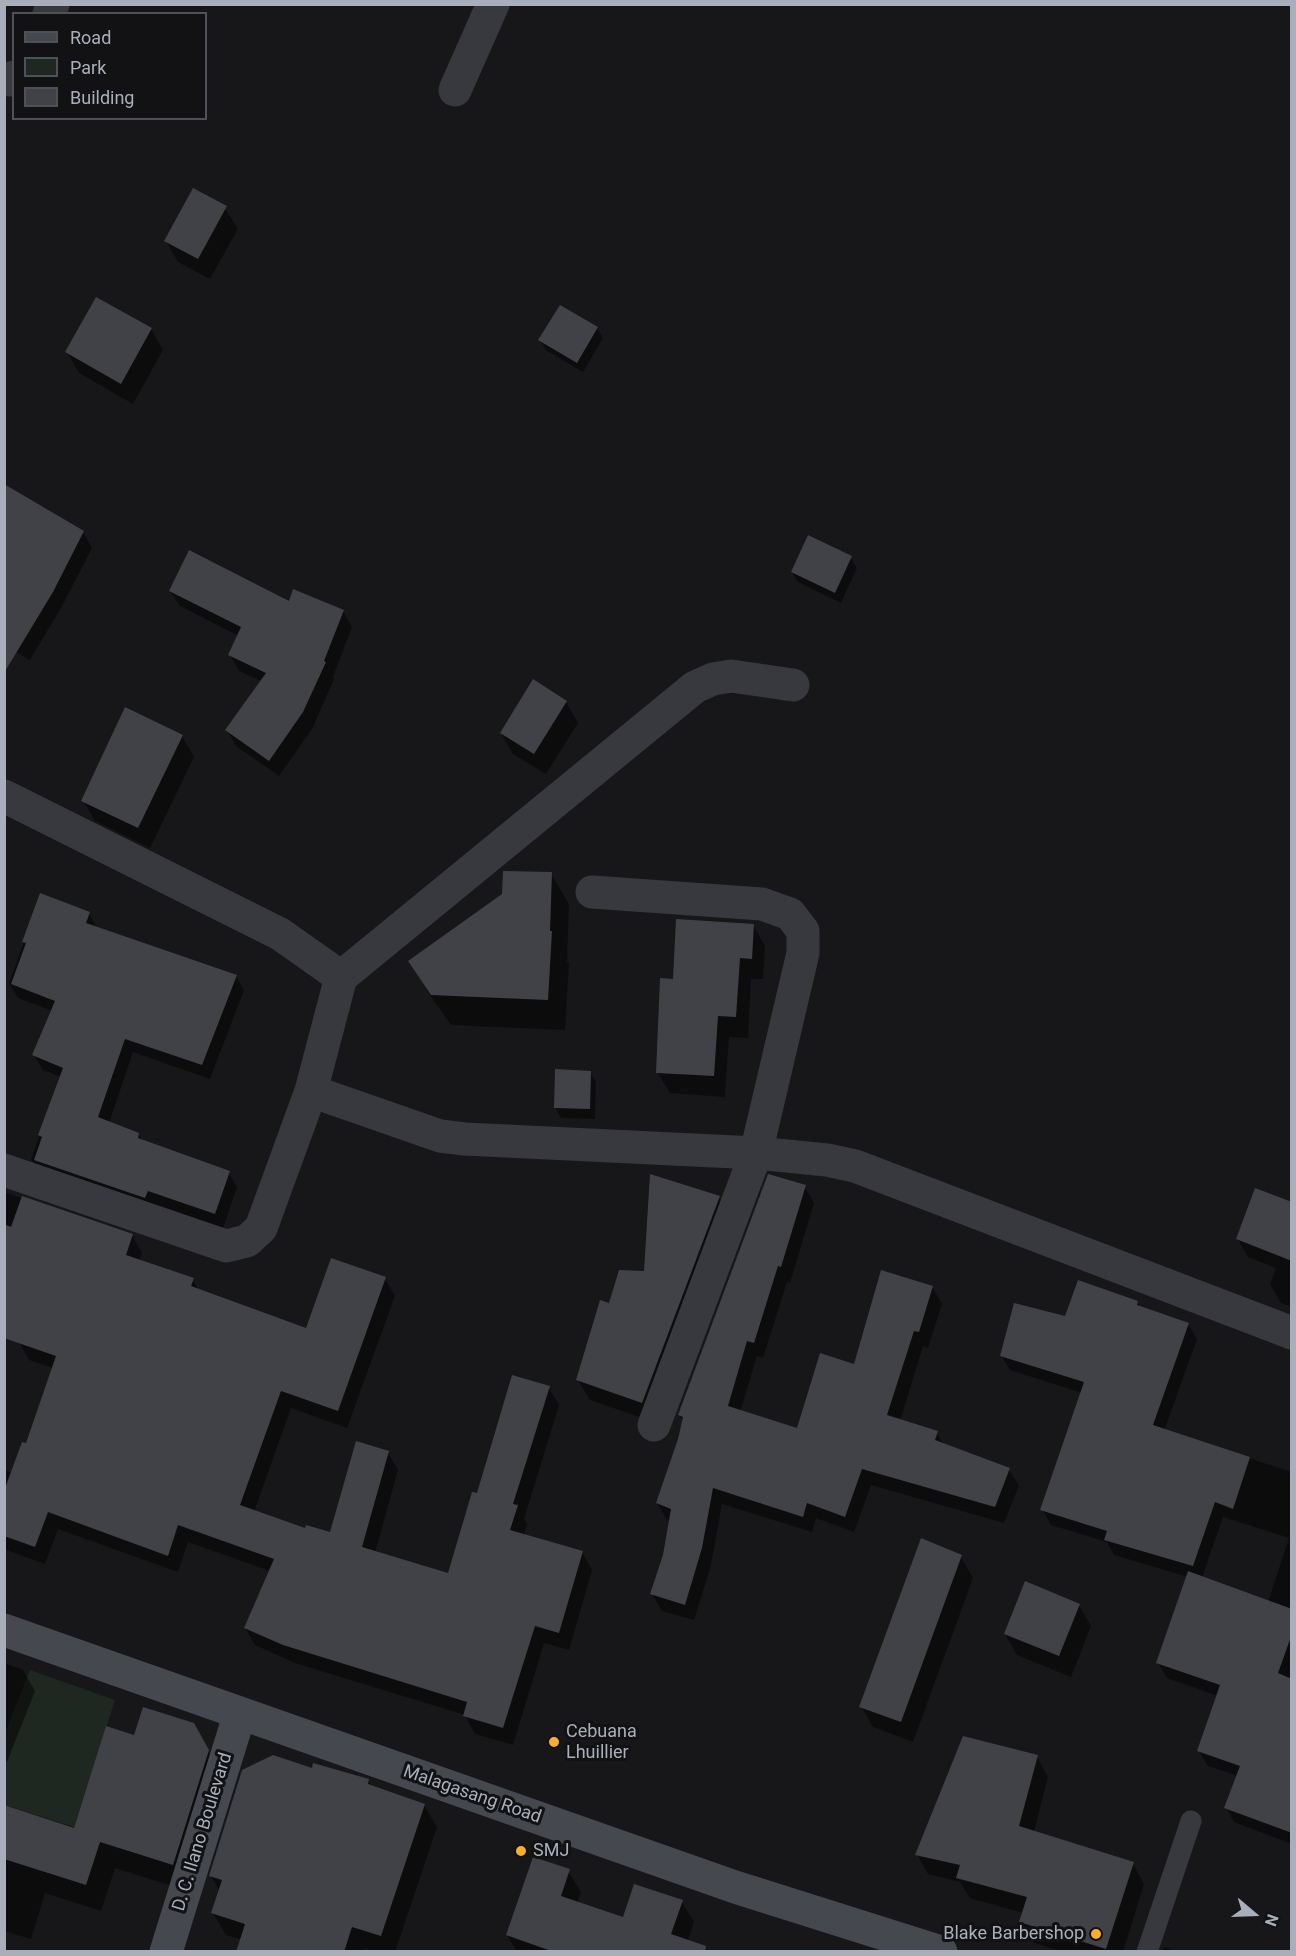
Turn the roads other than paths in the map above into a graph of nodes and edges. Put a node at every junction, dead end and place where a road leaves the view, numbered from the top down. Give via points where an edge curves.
1 (493, 4) edge
2 (454, 90) dead end
3 (793, 685) dead end
4 (4, 796) edge
5 (592, 892) dead end
6 (341, 977) junction
7 (311, 1091) junction
8 (756, 1153) junction
9 (4, 1170) edge
10 (1292, 1333) edge
11 (654, 1425) dead end
12 (4, 1630) edge
13 (240, 1713) junction
14 (1191, 1821) dead end
15 (166, 1952) edge
16 (941, 1952) edge
17 (1147, 1952) edge

1 - 2 street
3 - 6 street via 731,676 695,687
4 - 6 street via 280,934
5 - 8 street via 762,904 790,914 803,931 803,953
6 - 7 street
7 - 8 street via 448,1137
7 - 9 street via 261,1228 247,1241 226,1246
8 - 10 street via 855,1166
8 - 11 street
12 - 13 main road, Malagasang Road
13 - 15 main road, D. C. Ilano Boulevard
13 - 16 main road, Malagasang Road via 735,1887
14 - 17 lane

